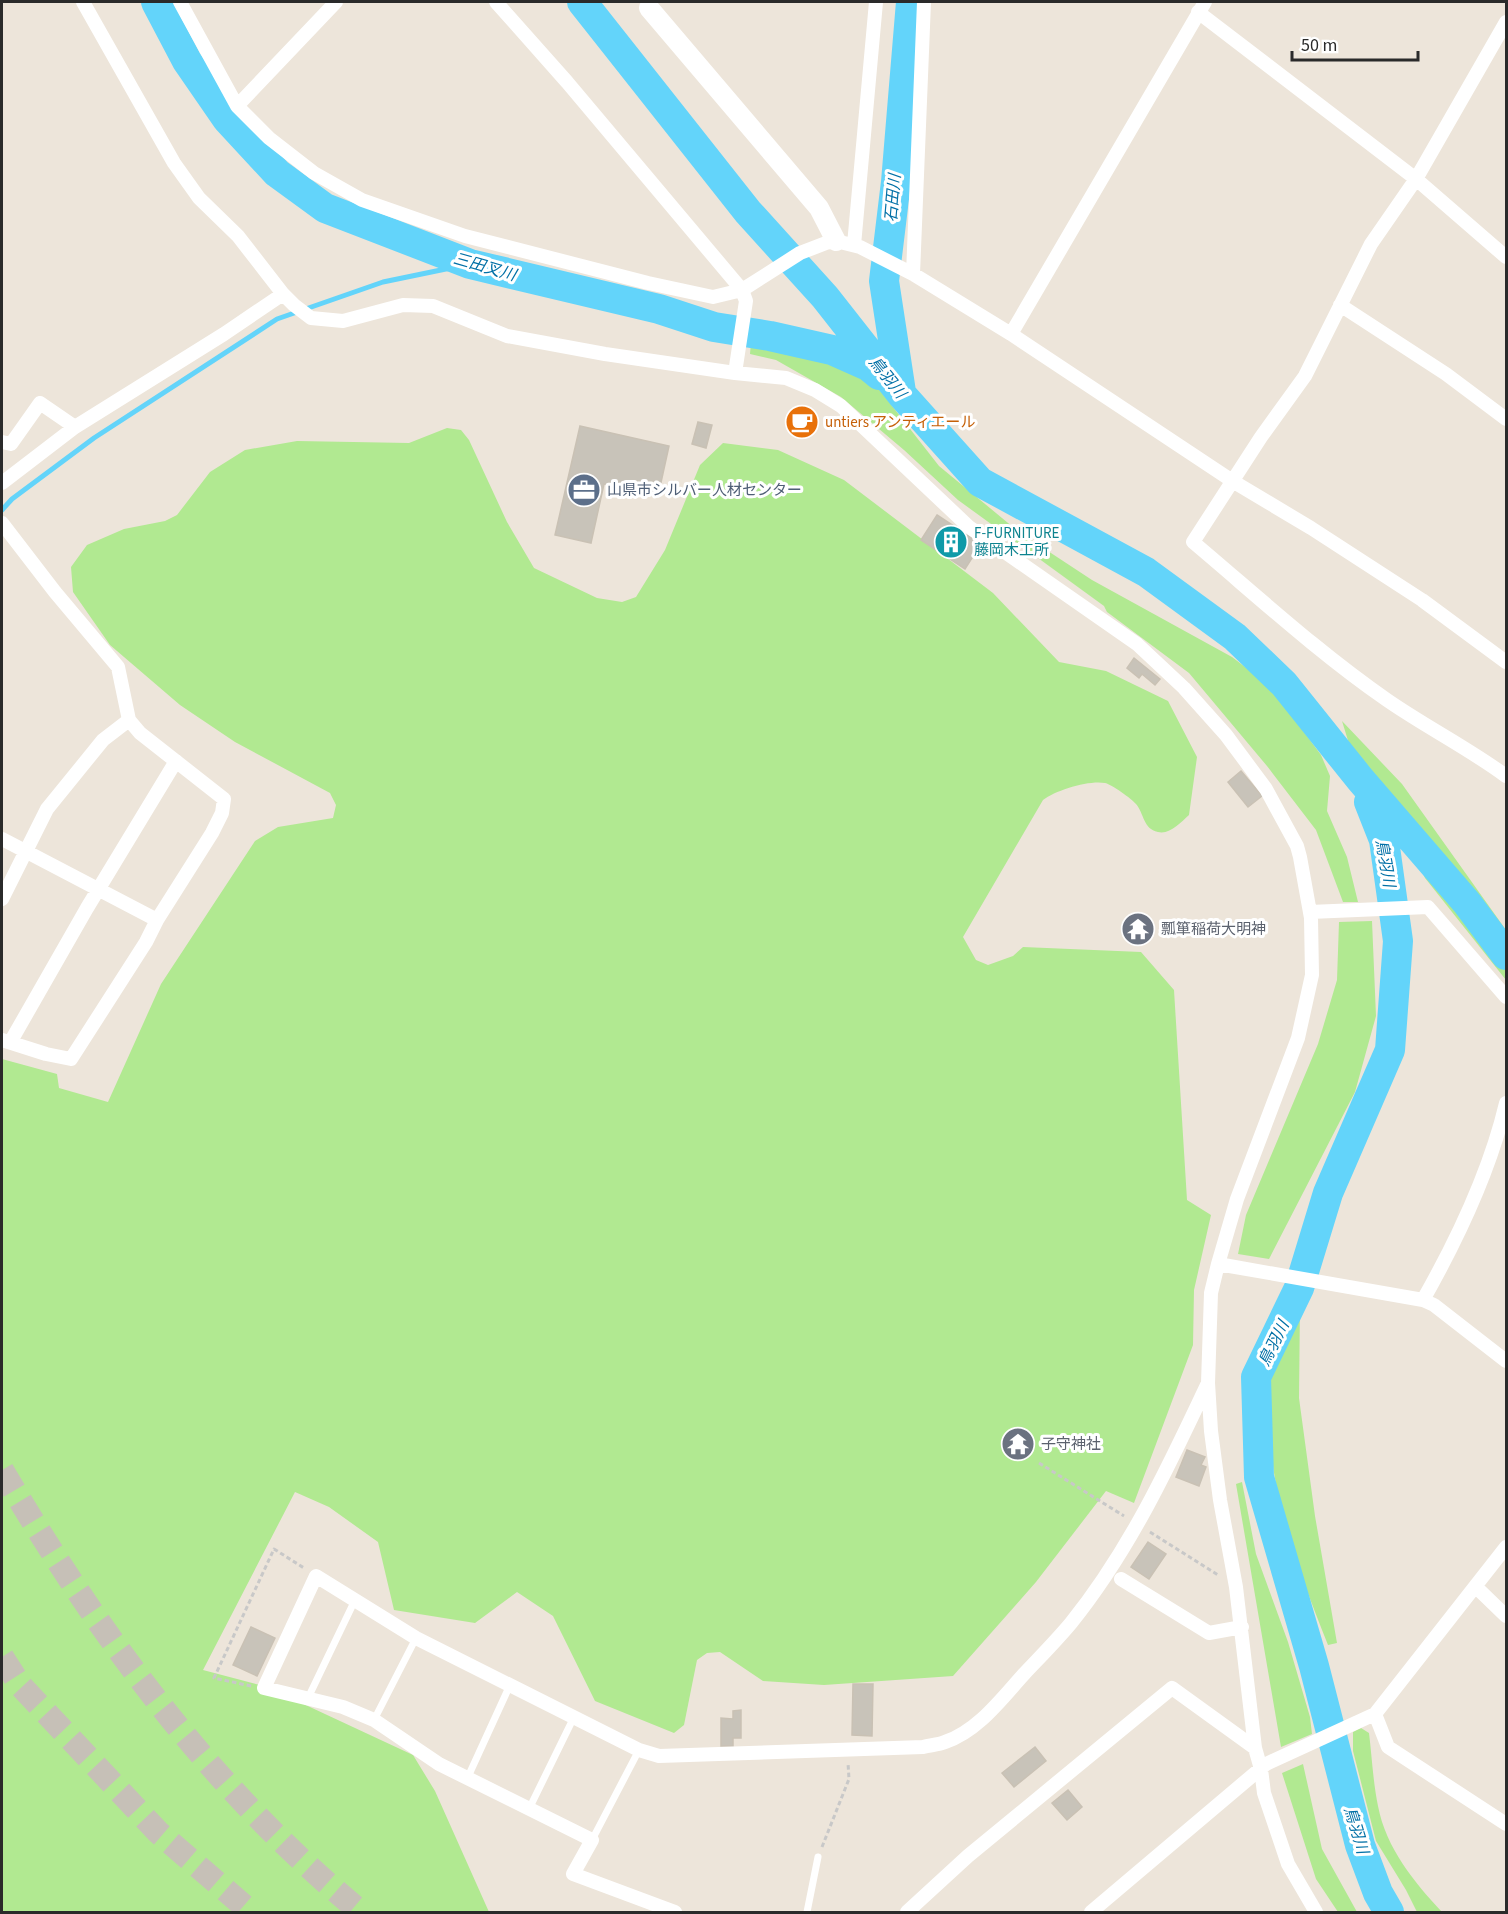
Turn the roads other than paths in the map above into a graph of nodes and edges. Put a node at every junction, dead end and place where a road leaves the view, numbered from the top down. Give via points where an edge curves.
1 (83, 2) edge
2 (180, 2) edge
3 (336, 2) edge
4 (496, 2) edge
5 (876, 2) edge
6 (924, 2) edge
7 (649, 4) edge
8 (1202, 7) edge
9 (1506, 22) edge
10 (237, 106) junction
11 (1416, 179) junction
12 (844, 244) junction
13 (1506, 257) edge
14 (909, 272) junction
15 (283, 294) junction
16 (744, 295) junction
17 (1340, 306) junction
18 (1011, 334) junction
19 (736, 368) junction
20 (1506, 419) edge
21 (75, 427) junction
22 (2, 442) edge
23 (1234, 482) junction
24 (2, 483) edge
25 (2, 523) edge
26 (1506, 662) edge
27 (129, 720) junction
28 (177, 762) junction
29 (1506, 776) edge
30 (2, 839) edge
31 (26, 852) junction
32 (100, 890) junction
33 (2, 899) edge
34 (1310, 912) junction
35 (157, 920) junction
36 (1506, 997) edge
37 (6, 1040) edge
38 (1506, 1103) edge
39 (1220, 1265) junction
40 (1423, 1300) junction
41 (1506, 1361) edge
42 (1208, 1383) junction
43 (1506, 1547) edge
44 (1121, 1579) dead end
45 (1476, 1587) junction
46 (355, 1600) junction
47 (1506, 1616) edge
48 (1242, 1627) junction
49 (416, 1638) junction
50 (510, 1685) junction
51 (308, 1698) junction
52 (1375, 1714) junction
53 (574, 1717) junction
54 (374, 1720) junction
55 (1255, 1748) junction
56 (639, 1750) junction
57 (1264, 1766) junction
58 (467, 1779) junction
59 (528, 1809) junction
60 (1506, 1824) edge
61 (592, 1840) junction
62 (818, 1857) road end
63 (675, 1912) edge
64 (807, 1912) edge
65 (907, 1912) edge
66 (1091, 1912) edge
67 (1316, 1912) edge

1 - 15 street via 174,163 199,198 238,236
2 - 10 street
3 - 10 street
4 - 16 street
5 - 12 street
6 - 14 street
7 - 12 street via 819,208
8 - 11 street
8 - 18 street
9 - 11 street
10 - 16 street via 269,138 314,173 362,200 465,236 648,283 713,297
11 - 13 street
11 - 17 street via 1371,244
12 - 14 street
12 - 16 street via 800,253 757,279
14 - 18 street
15 - 19 street via 311,318 343,321 403,305 434,306 507,336 605,354
15 - 21 street
16 - 19 street
17 - 20 street via 1446,374
17 - 23 street via 1305,376
18 - 23 street
19 - 34 street via 786,378 841,406 969,527 1137,645 1184,688 1266,789 1297,846
21 - 22 street via 40,403 11,444
21 - 24 street
23 - 26 street via 1422,600
23 - 29 street via 1193,542 1337,662
25 - 27 street via 118,667
27 - 28 street via 140,734
27 - 31 street via 103,741 47,809
28 - 32 street
28 - 35 street via 224,799 212,833
30 - 31 street
31 - 32 street
31 - 33 street
32 - 35 street
32 - 37 street
34 - 36 street via 1428,907
34 - 39 street via 1312,975 1298,1038 1237,1199
35 - 37 street via 71,1059
38 - 40 street via 1468,1212
39 - 40 street
39 - 42 street via 1211,1293
40 - 41 street
42 - 48 street via 1211,1431
42 - 56 street via 1161,1482 1107,1572 1071,1623 992,1709 965,1732 923,1747 674,1756
43 - 45 street
44 - 48 street via 1209,1633
45 - 47 street
45 - 52 street
46 - 49 street
46 - 51 lane
46 - 51 street via 316,1576 264,1688
48 - 55 street
49 - 50 street
49 - 54 lane
50 - 53 street
50 - 58 lane
51 - 54 street
52 - 57 street
52 - 60 street via 1388,1748
53 - 56 street
53 - 59 lane
54 - 58 street
55 - 57 street
55 - 65 street via 1172,1688 968,1856
56 - 61 lane
57 - 66 street
57 - 67 street via 1264,1793 1288,1864
58 - 59 street
59 - 61 street
61 - 63 street via 573,1874
62 - 64 lane

